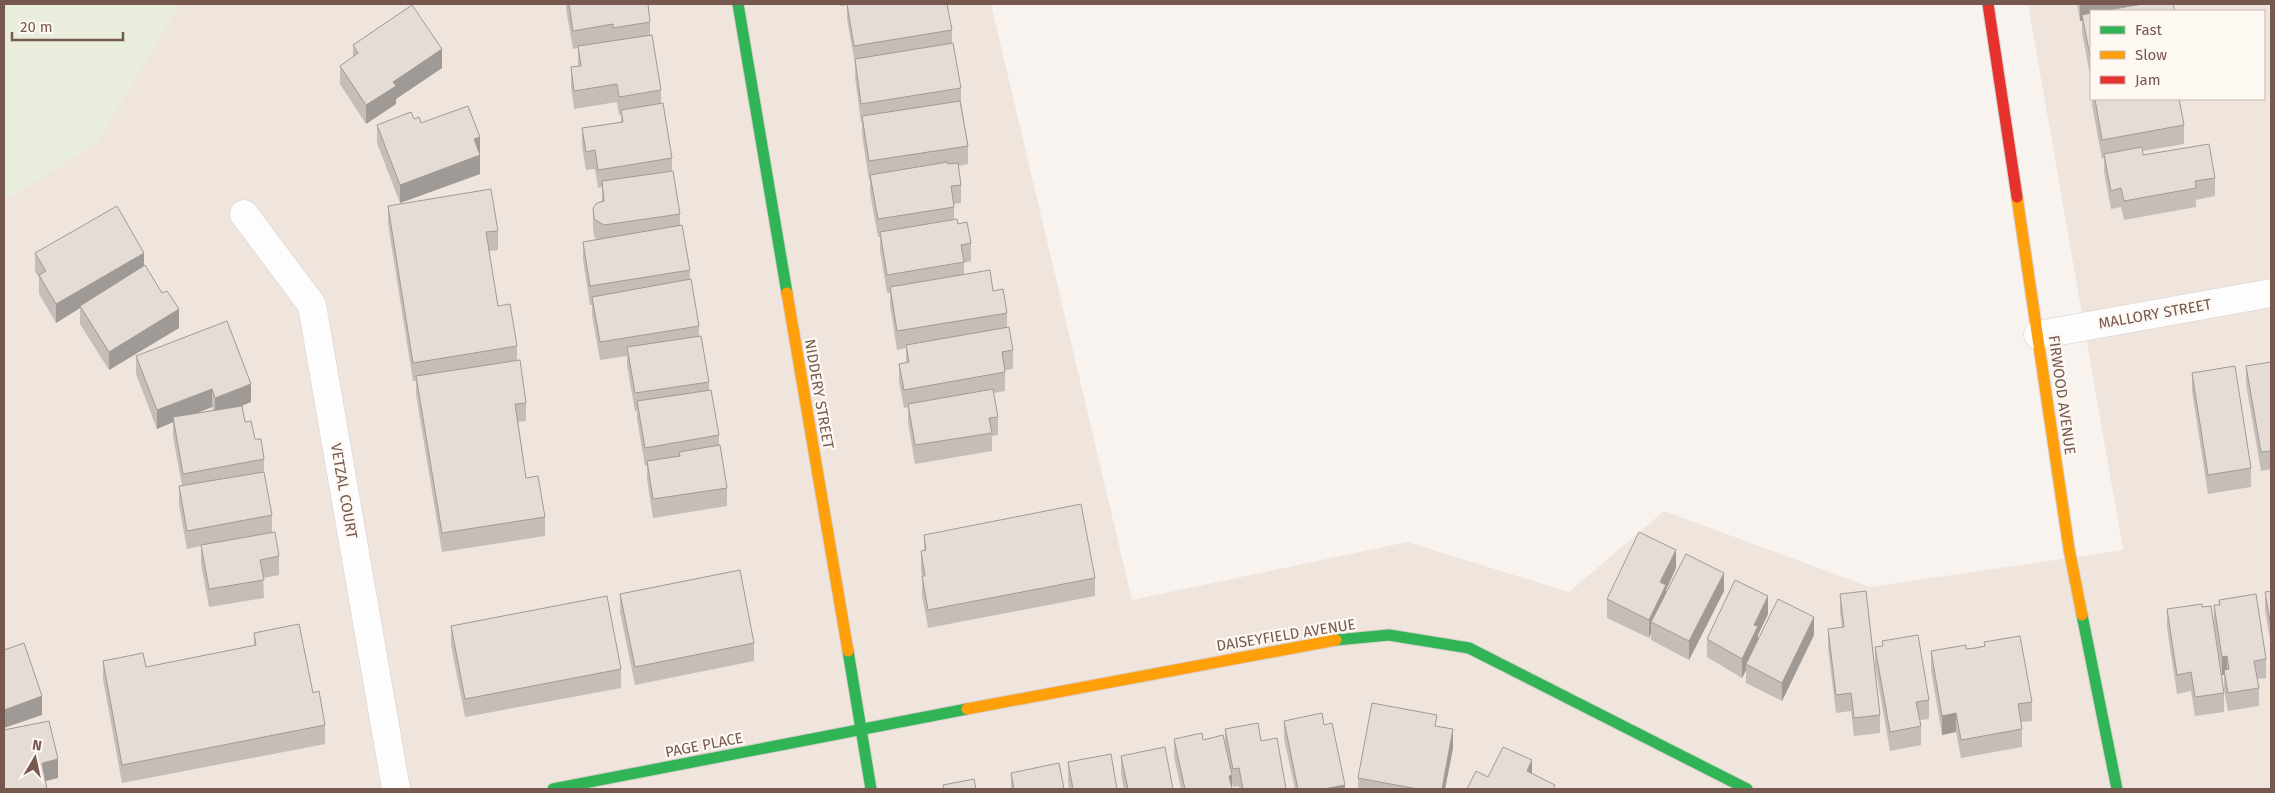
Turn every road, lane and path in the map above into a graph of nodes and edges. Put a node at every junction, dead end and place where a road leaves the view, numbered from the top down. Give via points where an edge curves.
1 (738, 4) edge
2 (1988, 4) edge
3 (244, 214) dead end
4 (2271, 293) edge
5 (2038, 335) junction
6 (861, 730) junction
7 (396, 789) edge
8 (553, 789) edge
9 (871, 789) edge
10 (1747, 789) edge
11 (2117, 789) edge

1 - 6 street, NIDDERY STREET
2 - 5 street, FIRWOOD AVENUE
3 - 7 street, VETZAL COURT via 312,304
4 - 5 street, MALLORY STREET
5 - 11 street, FIRWOOD AVENUE via 2069,549
6 - 8 street, PAGE PLACE
6 - 9 street, NIDDERY STREET
6 - 10 street, DAISEYFIELD AVENUE via 1318,642 1389,635 1469,648

